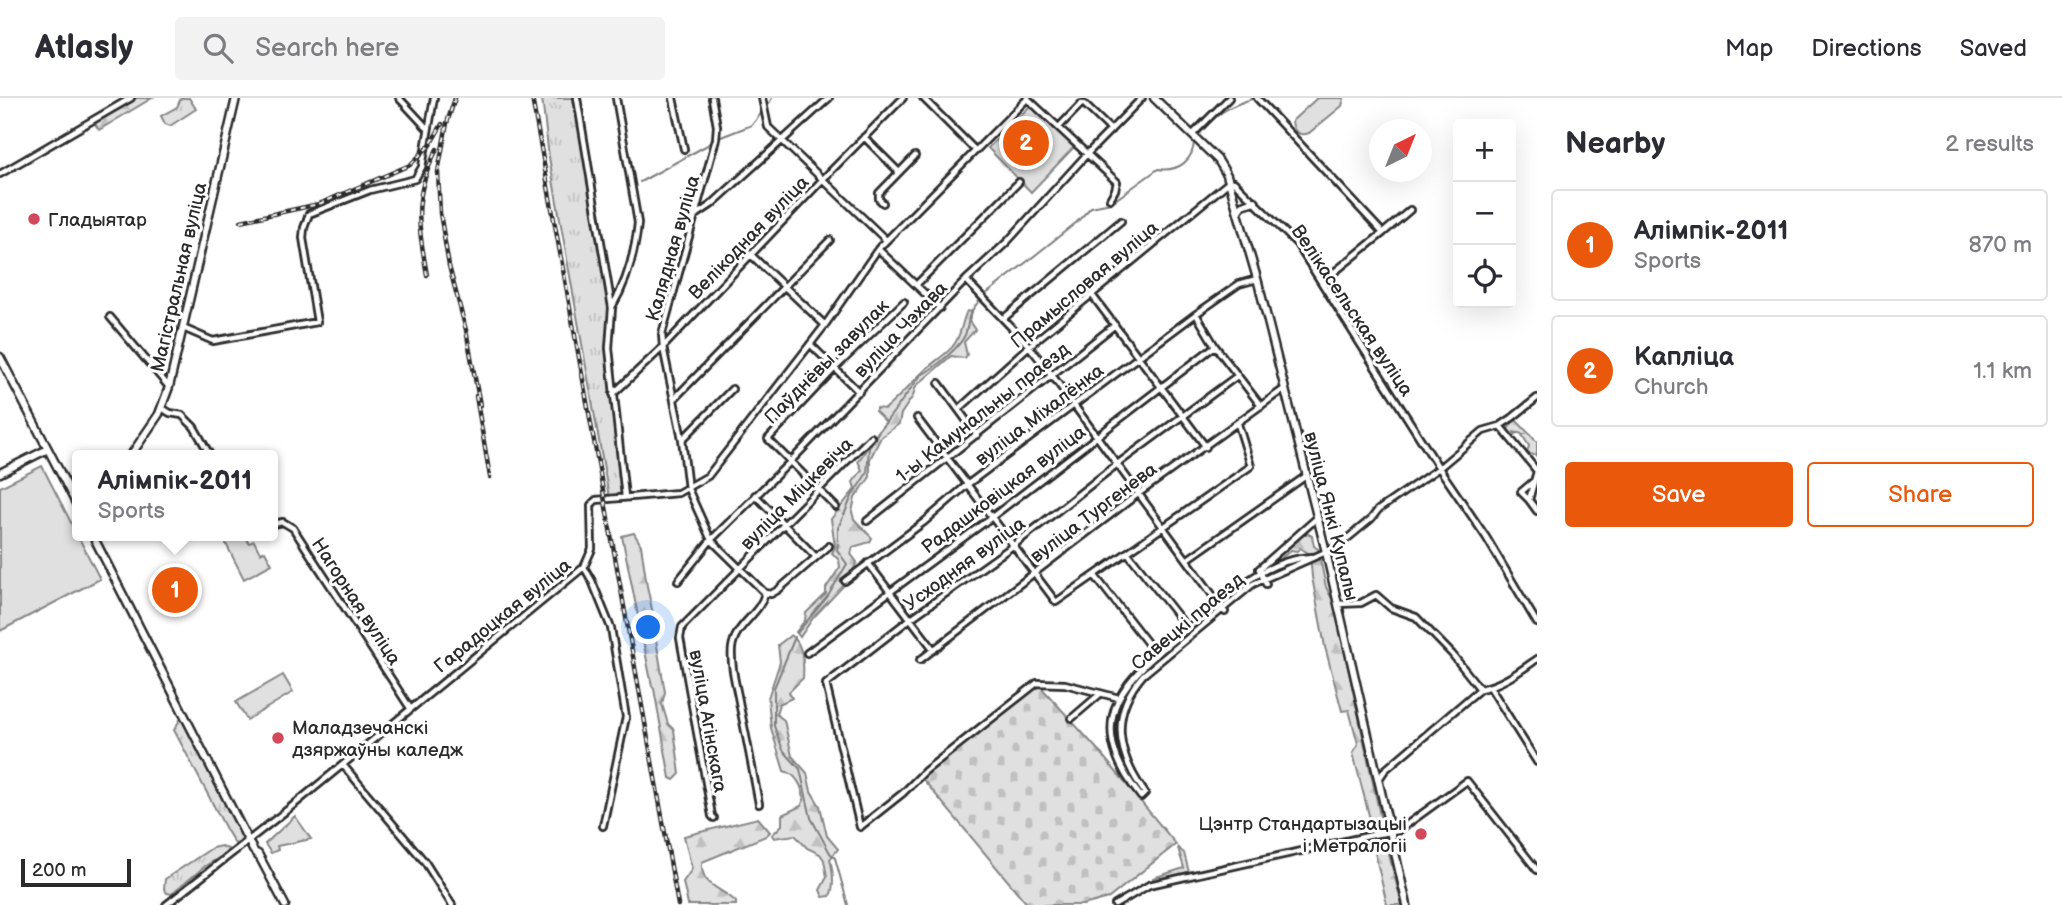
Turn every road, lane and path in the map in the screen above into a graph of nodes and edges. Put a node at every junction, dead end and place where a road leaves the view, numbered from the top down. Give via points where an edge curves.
1 (131, 98) edge
2 (236, 98) edge
3 (399, 98) edge
4 (434, 98) edge
5 (577, 98) edge
6 (616, 98) edge
7 (673, 98) edge
8 (712, 98) edge
9 (762, 98) edge
10 (829, 98) edge
11 (903, 98) edge
12 (923, 98) edge
13 (1027, 98) edge
14 (1142, 98) edge
15 (1154, 98) edge
16 (1228, 98) edge
17 (1257, 98) edge
18 (427, 127) junction
19 (1059, 127) junction
20 (1111, 130) junction
21 (1192, 135) junction
22 (864, 137) junction
23 (781, 141) junction
24 (684, 149) dead end
25 (975, 150) junction
26 (1087, 154) junction
27 (915, 156) dead end
28 (899, 172) junction
29 (0, 174) edge
30 (822, 179) junction
31 (1019, 182) dead end
32 (1229, 182) junction
33 (1110, 199) dead end
34 (1255, 201) junction
35 (883, 203) dead end
36 (1410, 210) dead end
37 (1238, 211) junction
38 (696, 215) junction
39 (1121, 220) dead end
40 (1383, 233) junction
41 (830, 240) dead end
42 (886, 240) junction
43 (878, 249) junction
44 (750, 254) junction
45 (1257, 279) junction
46 (966, 280) junction
47 (1322, 282) junction
48 (916, 285) junction
49 (784, 287) junction
50 (1092, 295) junction
51 (904, 302) dead end
52 (612, 308) junction
53 (940, 308) junction
54 (1196, 314) junction
55 (110, 317) dead end
56 (1004, 318) junction
57 (825, 325) junction
58 (1115, 325) junction
59 (183, 328) junction
60 (810, 344) junction
61 (1029, 346) junction
62 (1215, 346) junction
63 (663, 347) junction
64 (0, 357) edge
65 (1139, 357) junction
66 (835, 368) junction
67 (1052, 375) junction
68 (1237, 376) junction
69 (939, 383) dead end
70 (169, 387) junction
71 (1161, 387) junction
72 (1284, 388) junction
73 (732, 389) dead end
74 (859, 391) junction
75 (613, 394) junction
76 (675, 397) junction
77 (1537, 398) edge
78 (1073, 405) junction
79 (1261, 406) junction
80 (162, 408) junction
81 (959, 409) junction
82 (1182, 416) junction
83 (916, 418) dead end
84 (1238, 424) junction
85 (1500, 426) junction
86 (978, 435) junction
87 (1097, 436) junction
88 (870, 437) dead end
89 (682, 439) junction
90 (1206, 447) junction
91 (48, 449) junction
92 (135, 450) edge
93 (207, 450) edge
94 (947, 457) junction
95 (790, 461) junction
96 (1116, 465) junction
97 (1439, 468) junction
98 (0, 473) edge
99 (1306, 476) junction
100 (1534, 480) junction
101 (968, 484) junction
102 (72, 486) edge
103 (688, 489) junction
104 (819, 490) junction
105 (1139, 494) junction
106 (755, 495) junction
107 (625, 497) junction
108 (1528, 500) junction
109 (836, 507) dead end
110 (1537, 511) edge
111 (992, 517) junction
112 (1317, 517) junction
113 (867, 521) dead end
114 (278, 523) edge
115 (785, 524) junction
116 (1163, 527) junction
117 (711, 540) junction
118 (96, 541) edge
119 (1014, 545) junction
120 (830, 546) dead end
121 (1326, 552) junction
122 (1128, 553) junction
123 (1316, 556) junction
124 (816, 557) junction
125 (1188, 559) junction
126 (868, 563) junction
127 (584, 567) junction
128 (741, 569) junction
129 (1260, 570) junction
130 (1035, 574) junction
131 (1095, 576) junction
132 (678, 581) dead end
133 (845, 581) dead end
134 (1265, 581) junction
135 (888, 592) junction
136 (765, 593) junction
137 (1218, 604) junction
138 (1338, 604) junction
139 (1224, 610) junction
140 (910, 619) junction
141 (1537, 622) edge
142 (1188, 628) junction
143 (1192, 634) junction
144 (934, 650) junction
145 (807, 653) dead end
146 (1156, 654) junction
147 (1537, 659) edge
148 (920, 660) dead end
149 (1490, 687) junction
150 (1480, 689) junction
151 (1101, 694) junction
152 (1119, 698) junction
153 (410, 708) junction
154 (1072, 718) dead end
155 (1537, 762) edge
156 (343, 765) junction
157 (1378, 779) junction
158 (759, 804) dead end
159 (714, 818) dead end
160 (603, 825) dead end
161 (1390, 831) junction
162 (250, 840) junction
163 (1537, 870) edge
164 (166, 905) edge
165 (285, 905) edge
166 (452, 905) edge
167 (1115, 905) edge
168 (1407, 905) edge

1 - 29 street
2 - 59 main road, Магістральная вуліца
3 - 18 street
4 - 18 street
5 - 52 street
6 - 52 street via 638,223 628,270
7 - 24 street
8 - 38 street, Калядная вуліца via 716,139
9 - 23 street via 768,127
10 - 23 street
11 - 22 street, Велікодная вуліца
12 - 25 street
13 - 19 street
13 - 25 street, Гарадоцкая вуліца
14 - 20 street, вуліца Чэхава
15 - 21 main road
16 - 21 street
17 - 40 street
18 - 59 street via 422,167 415,179 370,190 309,214 303,238 317,322 213,341
19 - 20 street via 1084,104
19 - 26 street
20 - 26 street, вуліца Чэхава
21 - 32 main road, вуліца Янкі Купалы via 1221,164
22 - 28 street
22 - 30 street, Велікодная вуліца
23 - 30 street
23 - 38 street
25 - 42 street, Гарадоцкая вуліца
26 - 33 street via 1116,182
26 - 46 street, вуліца Чэхава
27 - 28 street
28 - 35 street via 879,193
30 - 42 street
30 - 44 street, Велікодная вуліца
31 - 48 street
32 - 34 street, Велікасельская вуліца
32 - 37 main road, вуліца Янкі Купалы
32 - 50 street, Прамысловая вуліца
34 - 37 main road
34 - 47 street, Велікасельская вуліца via 1297,244
36 - 40 street
37 - 45 main road, вуліца Янкі Купалы
38 - 63 street, Калядная вуліца via 662,334
39 - 56 street
40 - 47 street
41 - 49 street
42 - 43 street, Гарадоцкая вуліца
43 - 48 street
43 - 57 street, Гарадоцкая вуліца
44 - 49 street
44 - 63 street, Велікодная вуліца
45 - 54 street, вуліца Міхалёнка via 1239,284
45 - 72 main road, вуліца Янкі Купалы
46 - 53 street, вуліца Чэхава
46 - 56 street
47 - 97 street, Велікасельская вуліца
48 - 53 street
49 - 57 street
49 - 76 street
50 - 58 street
50 - 61 street, Прамысловая вуліца
51 - 66 street, Паўднёвы завулак
52 - 75 street
53 - 74 street, вуліца Чэхава
54 - 62 street
54 - 65 street, вуліца Міхалёнка
55 - 70 street
56 - 61 street
57 - 60 street, Гарадоцкая вуліца
58 - 65 street
58 - 67 street, 1-ы Камунальны праезд
59 - 70 main road, Магістральная вуліца
60 - 66 street
60 - 103 street, Гарадоцкая вуліца via 708,476
61 - 67 street
61 - 81 street, Прамысловая вуліца
62 - 68 street
62 - 71 street, Радашковіцкая вуліца
63 - 75 street, Велікодная вуліца
63 - 76 street, Калядная вуліца
64 - 91 main road
65 - 71 street
65 - 78 street, вуліца Міхалёнка
66 - 74 street
66 - 95 street, Паўднёвы завулак via 768,439
67 - 78 street
67 - 86 street, 1-ы Камунальны праезд
68 - 79 street
68 - 82 street, Усходняя вуліца
69 - 81 street
70 - 80 main road, Магістральная вуліца
71 - 82 street
71 - 87 street, Радашковіцкая вуліца
72 - 79 street, вуліца Тургенева
72 - 99 main road, вуліца Янкі Купалы
73 - 89 street
74 - 95 street, вуліца Чэхава
75 - 107 street
76 - 89 street, Калядная вуліца
77 - 85 street
78 - 87 street
78 - 101 street, вуліца Міхалёнка
79 - 84 street, вуліца Тургенева
80 - 92 main road, Магістральная вуліца
80 - 93 street via 182,415
81 - 86 street
82 - 90 street
82 - 96 street, Усходняя вуліца
83 - 94 street
84 - 90 street, вуліца Тургенева
84 - 116 street via 1251,466
85 - 97 street via 1483,431
85 - 100 street via 1537,471
86 - 94 street, 1-ы Камунальны праезд
87 - 96 street
87 - 111 street, Радашковіцкая вуліца
88 - 104 street, вуліца Міцкевіча
89 - 103 street, Калядная вуліца
90 - 105 street, вуліца Тургенева
91 - 98 main road
91 - 102 main road
94 - 101 street
94 - 113 street, 1-ы Камунальны праезд
95 - 104 street
95 - 106 street, вуліца Чэхава
96 - 105 street
96 - 119 street, Усходняя вуліца
97 - 121 street, Савецкі праезд
97 - 141 street, Велікасельская вуліца
99 - 112 main road, вуліца Янкі Купалы
99 - 125 street
100 - 108 street
100 - 108 street via 1521,492
101 - 111 street
101 - 126 street, вуліца Міхалёнка
103 - 107 street, Гарадоцкая вуліца via 669,495
103 - 117 street, Калядная вуліца
104 - 109 street
104 - 115 street, вуліца Міцкевіча
105 - 116 street
105 - 130 street, вуліца Тургенева
106 - 115 street
106 - 117 street, вуліца Чэхава
107 - 127 street, Гарадоцкая вуліца via 598,499 592,505 591,557
108 - 110 street
111 - 119 street
111 - 135 street, Радашковіцкая вуліца
112 - 121 main road, вуліца Янкі Купалы
112 - 129 street, Савецкі праезд
114 - 153 street, Нагорная вуліца via 293,528
115 - 124 street
115 - 128 street, вуліца Міцкевіча
116 - 122 street
116 - 125 street
117 - 128 street
117 - 132 street, вуліца Чэхава
118 - 162 main road
119 - 130 street
119 - 140 street, Усходняя вуліца
120 - 124 street
121 - 123 street, Савецкі праезд
121 - 138 main road, вуліца Янкі Купалы
122 - 131 street
122 - 142 street
123 - 129 street, Савецкі праезд
123 - 134 street, Савецкі праезд
124 - 136 street via 778,590
125 - 137 street
126 - 133 street, вуліца Міхалёнка
126 - 135 street
127 - 153 street, Гарадоцкая вуліца
127 - 160 street via 611,628 626,717
128 - 136 street
128 - 159 street, вуліца Агінскага via 682,627 680,638
129 - 134 street
129 - 137 street, Савецкі праезд
130 - 131 street via 1056,601
130 - 144 street, вуліца Тургенева
131 - 146 street
134 - 139 street, Савецкі праезд
135 - 140 street
135 - 145 street, Радашковіцкая вуліца
136 - 158 street via 759,608 736,634 732,648
137 - 139 street
137 - 142 street, Савецкі праезд
138 - 150 street via 1361,603 1376,595 1391,608 1416,617
138 - 157 main road, вуліца Янкі Купалы
139 - 143 street, Савецкі праезд
140 - 144 street
140 - 151 street, Усходняя вуліца via 826,684 860,827 1037,683 1065,684
142 - 143 street
142 - 146 street, Савецкі праезд
143 - 152 street, Савецкі праезд via 1143,675 1126,700 1122,748 1145,793 1142,797 1117,759 1113,725
144 - 148 street, вуліца Тургенева
146 - 152 street, Савецкі праезд via 1127,683
147 - 149 street
149 - 150 street
149 - 155 street
150 - 157 street
151 - 152 street
151 - 154 street
153 - 156 street, Гарадоцкая вуліца
156 - 162 street, Гарадоцкая вуліца
156 - 166 street via 425,862
157 - 161 main road, вуліца Янкі Купалы
161 - 163 street via 1405,827 1467,781
161 - 167 street via 1149,885
161 - 168 main road, вуліца Янкі Купалы
162 - 164 street, Гарадоцкая вуліца
162 - 165 main road

